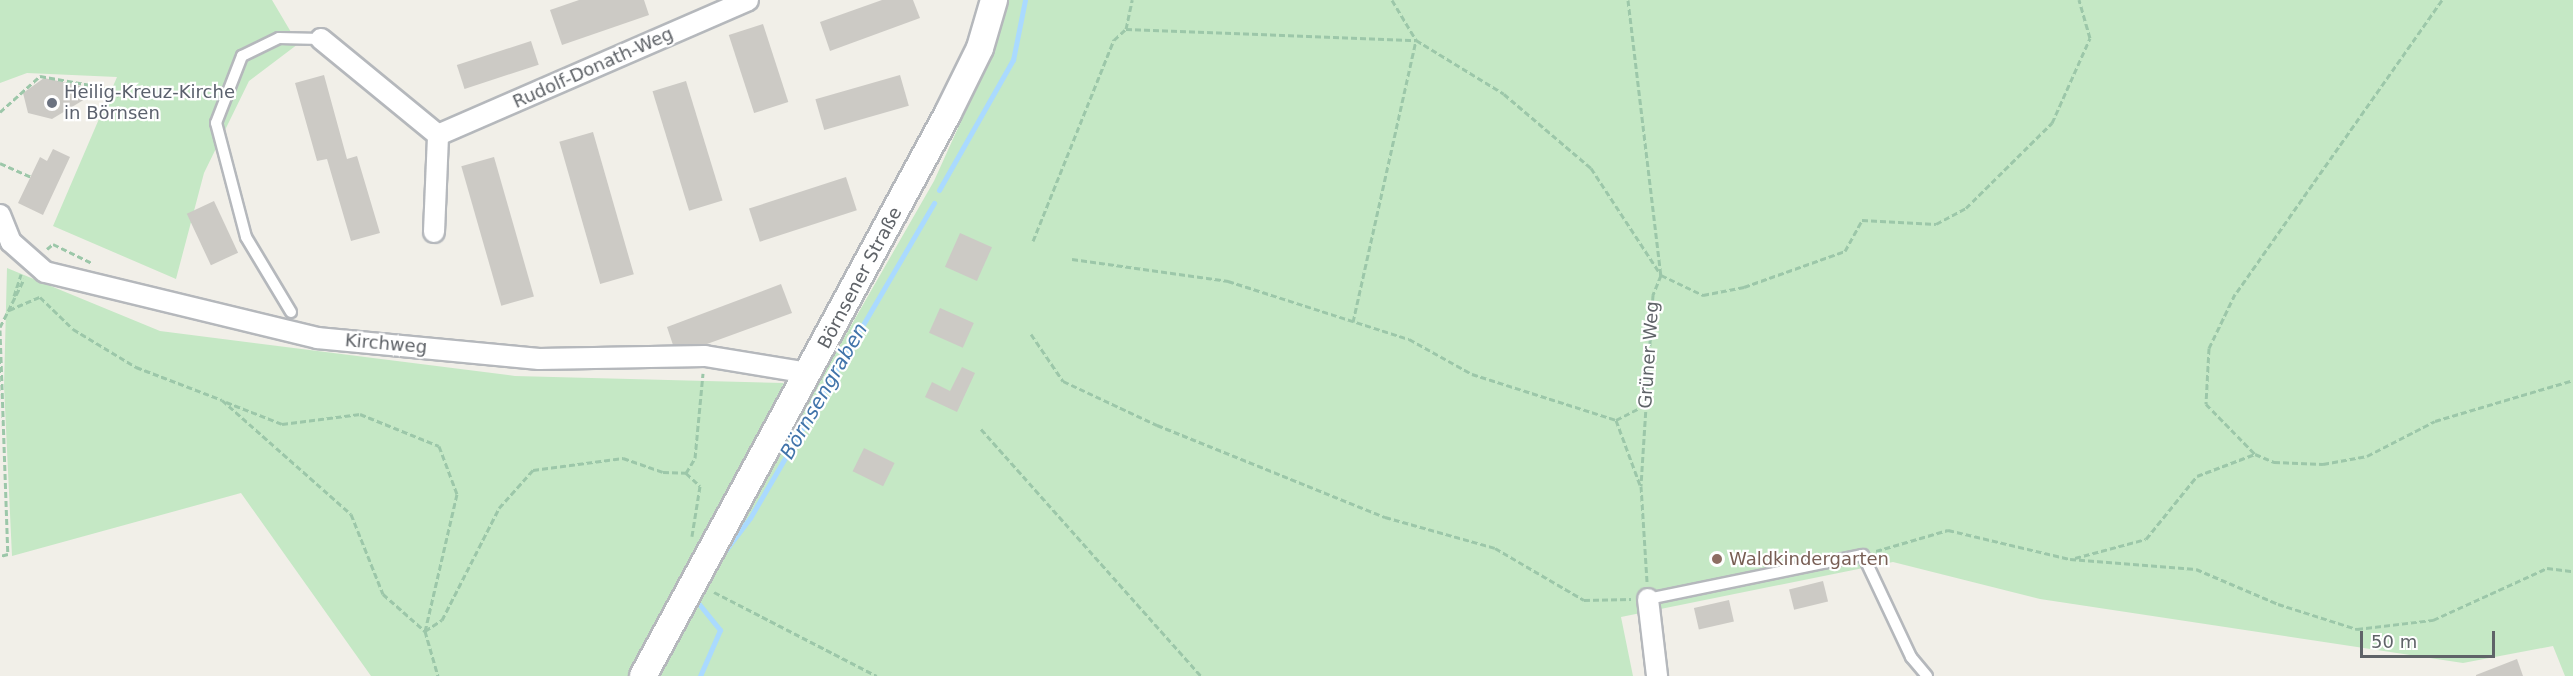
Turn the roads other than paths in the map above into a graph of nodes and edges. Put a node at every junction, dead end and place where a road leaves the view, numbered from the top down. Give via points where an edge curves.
1 (748, 0) edge
2 (994, 0) edge
3 (321, 39) joint
4 (438, 135) junction
5 (0, 215) edge
6 (434, 232) dead end
7 (291, 312) dead end
8 (808, 373) junction
9 (1648, 599) joint
10 (643, 676) edge
11 (1657, 676) edge
12 (1927, 676) edge

1 - 4 street, Rudolf-Donath-Weg
2 - 8 street, Börnsener Straße via 980,48
3 - 4 street
3 - 7 lane via 279,38 242,56 216,123 246,237
4 - 6 street
5 - 8 street, Kirchweg via 11,242 45,272 317,338 539,359 705,356
8 - 10 street, Börnsener Straße
9 - 11 street
9 - 12 lane via 1863,555 1911,657

